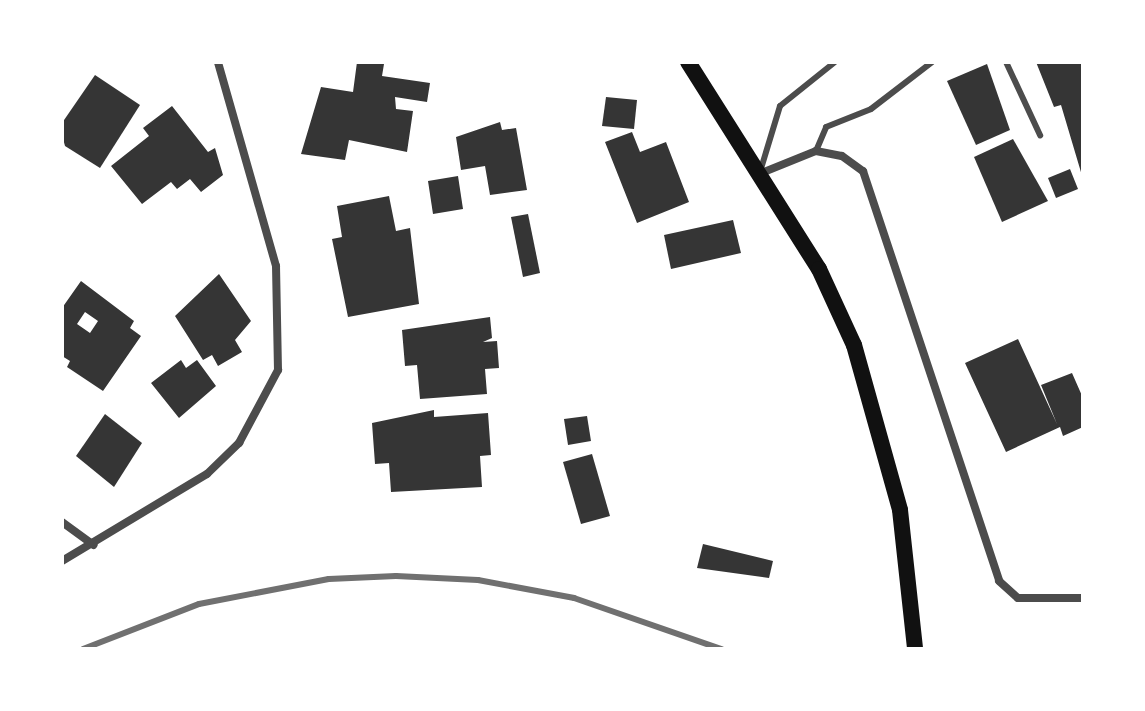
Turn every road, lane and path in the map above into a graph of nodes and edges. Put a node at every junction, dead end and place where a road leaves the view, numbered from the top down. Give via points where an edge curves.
1 (218, 62) edge
2 (688, 62) edge
3 (835, 62) edge
4 (932, 62) edge
5 (1006, 62) edge
6 (1040, 135) dead end
7 (816, 151) junction
8 (759, 174) junction
9 (62, 522) edge
10 (94, 545) junction
11 (62, 561) edge
12 (1083, 598) edge
13 (915, 649) edge

1 - 10 street via 276,266 278,370 239,443 207,474
2 - 8 main road
3 - 8 lane via 780,106
4 - 7 lane via 871,109 826,127
5 - 6 lane
7 - 8 street
7 - 12 street via 842,156 863,171 873,193 999,581 1018,598
8 - 13 main road via 819,269 879,418 909,570
9 - 10 street
10 - 11 street

